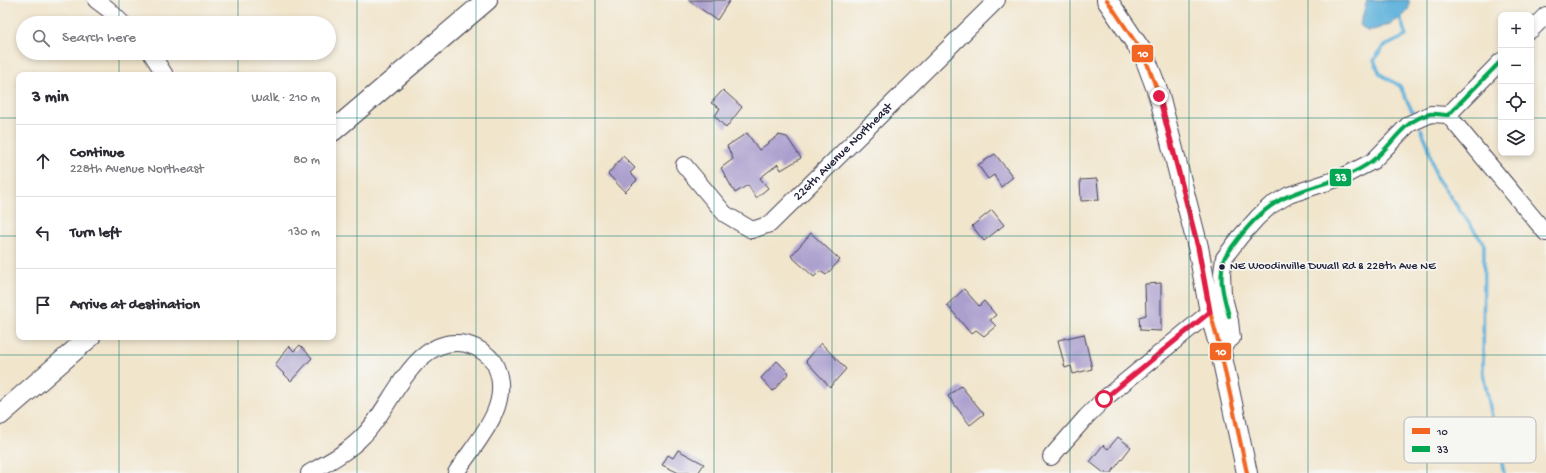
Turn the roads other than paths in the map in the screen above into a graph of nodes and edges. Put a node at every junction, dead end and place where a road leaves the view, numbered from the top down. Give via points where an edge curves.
1 (96, 0) edge
2 (487, 0) edge
3 (998, 0) edge
4 (1107, 0) edge
5 (1546, 14) edge
6 (115, 16) edge
7 (1534, 27) edge
8 (155, 60) edge
9 (1498, 64) edge
10 (163, 72) edge
11 (1448, 115) junction
12 (336, 128) edge
13 (684, 165) dead end
14 (1546, 233) edge
15 (1210, 312) junction
16 (87, 340) edge
17 (1220, 348) junction
18 (0, 415) edge
19 (1051, 457) dead end
20 (309, 473) edge
21 (456, 473) edge
22 (1247, 473) edge

1 - 6 street
2 - 12 main road
3 - 13 street, 226th Avenue Northeast via 770,224 752,230 725,214
4 - 15 main road via 1144,55 1159,96 1198,247
5 - 7 street
8 - 10 street
9 - 11 street
11 - 14 street
11 - 17 street via 1431,114 1408,124 1372,161 1340,178 1289,195 1270,206 1240,236 1224,258 1223,294 1232,338
15 - 17 main road
15 - 19 street via 1104,399
16 - 18 main road
17 - 22 main road
20 - 21 street via 332,461 364,435 419,359 440,345 452,343 473,345 486,353 495,364 501,383 496,412 486,431

